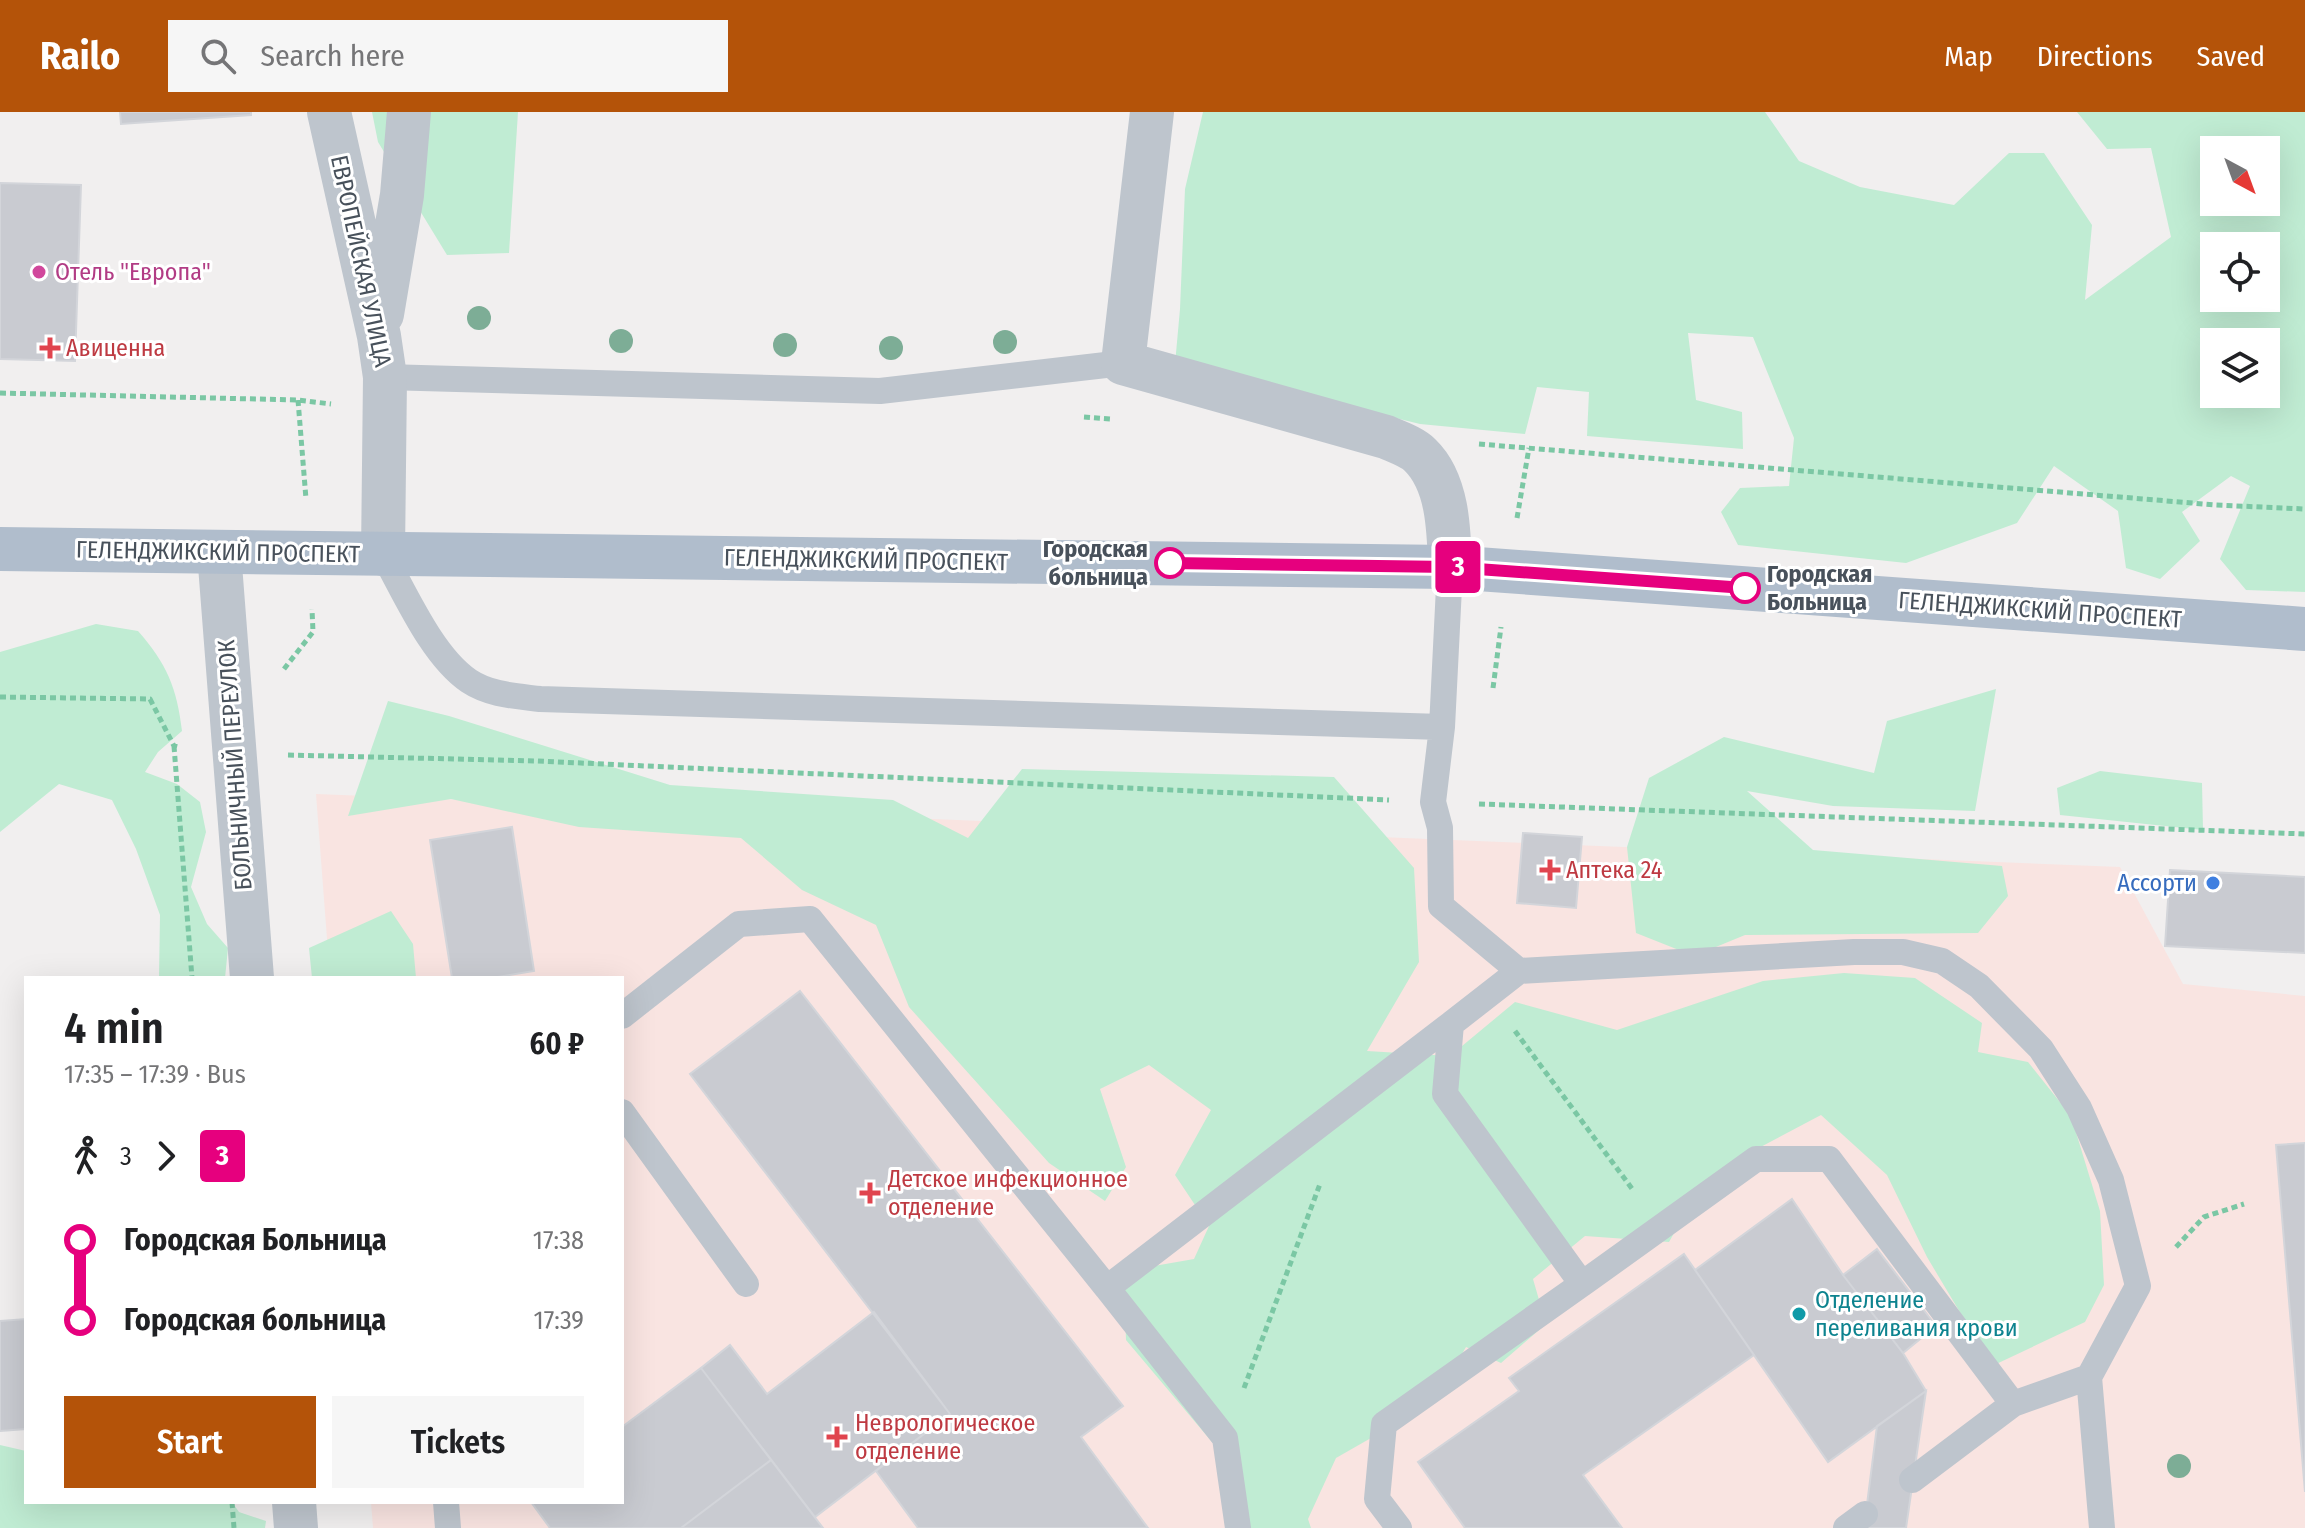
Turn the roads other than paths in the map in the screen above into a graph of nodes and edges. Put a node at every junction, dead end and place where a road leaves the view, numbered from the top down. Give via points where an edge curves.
1 (329, 112) edge
2 (409, 112) edge
3 (1152, 112) edge
4 (1123, 363) junction
5 (382, 374) junction
6 (0, 549) edge
7 (219, 552) junction
8 (383, 554) junction
9 (1450, 567) junction
10 (2305, 629) edge
11 (1442, 727) junction
12 (1519, 971) junction
13 (252, 976) edge
14 (624, 1014) edge
15 (1451, 1024) junction
16 (624, 1115) edge
17 (746, 1284) dead end
18 (1582, 1284) junction
19 (1107, 1288) junction
20 (2089, 1377) junction
21 (2013, 1404) junction
22 (1912, 1480) dead end
23 (294, 1504) edge
24 (446, 1504) edge
25 (296, 1528) edge
26 (448, 1528) edge
27 (1238, 1528) edge
28 (1399, 1528) edge
29 (2102, 1528) edge

1 - 5 street, ЕВРОПЕЙСКАЯ УЛИЦА
2 - 5 street
3 - 4 street
4 - 5 lane via 880,391
4 - 9 street via 1386,437 1418,453 1435,475 1449,527
5 - 8 street, ЕВРОПЕЙСКАЯ УЛИЦА
6 - 7 main road, ГЕЛЕНДЖИКСКИЙ ПРОСПЕКТ
7 - 8 main road, ГЕЛЕНДЖИКСКИЙ ПРОСПЕКТ
7 - 13 street, БОЛЬНИЧНЫЙ ПЕРЕУЛОК
8 - 9 main road, ГЕЛЕНДЖИКСКИЙ ПРОСПЕКТ
8 - 11 lane via 444,661 470,682 501,695
9 - 10 main road, ГЕЛЕНДЖИКСКИЙ ПРОСПЕКТ
9 - 11 lane
11 - 12 lane via 1433,802 1440,828 1441,906
12 - 15 lane
12 - 20 lane via 1903,952 1942,961 1979,986 2041,1049 2079,1108 2111,1180 2138,1286
14 - 19 lane via 739,924 810,919
15 - 18 lane via 1445,1094
15 - 19 lane
16 - 17 lane
18 - 21 lane via 1756,1159 1829,1159
18 - 28 lane via 1384,1424 1377,1499
19 - 27 lane via 1225,1438
20 - 21 lane
20 - 29 lane
21 - 22 lane
23 - 25 street
24 - 26 lane

